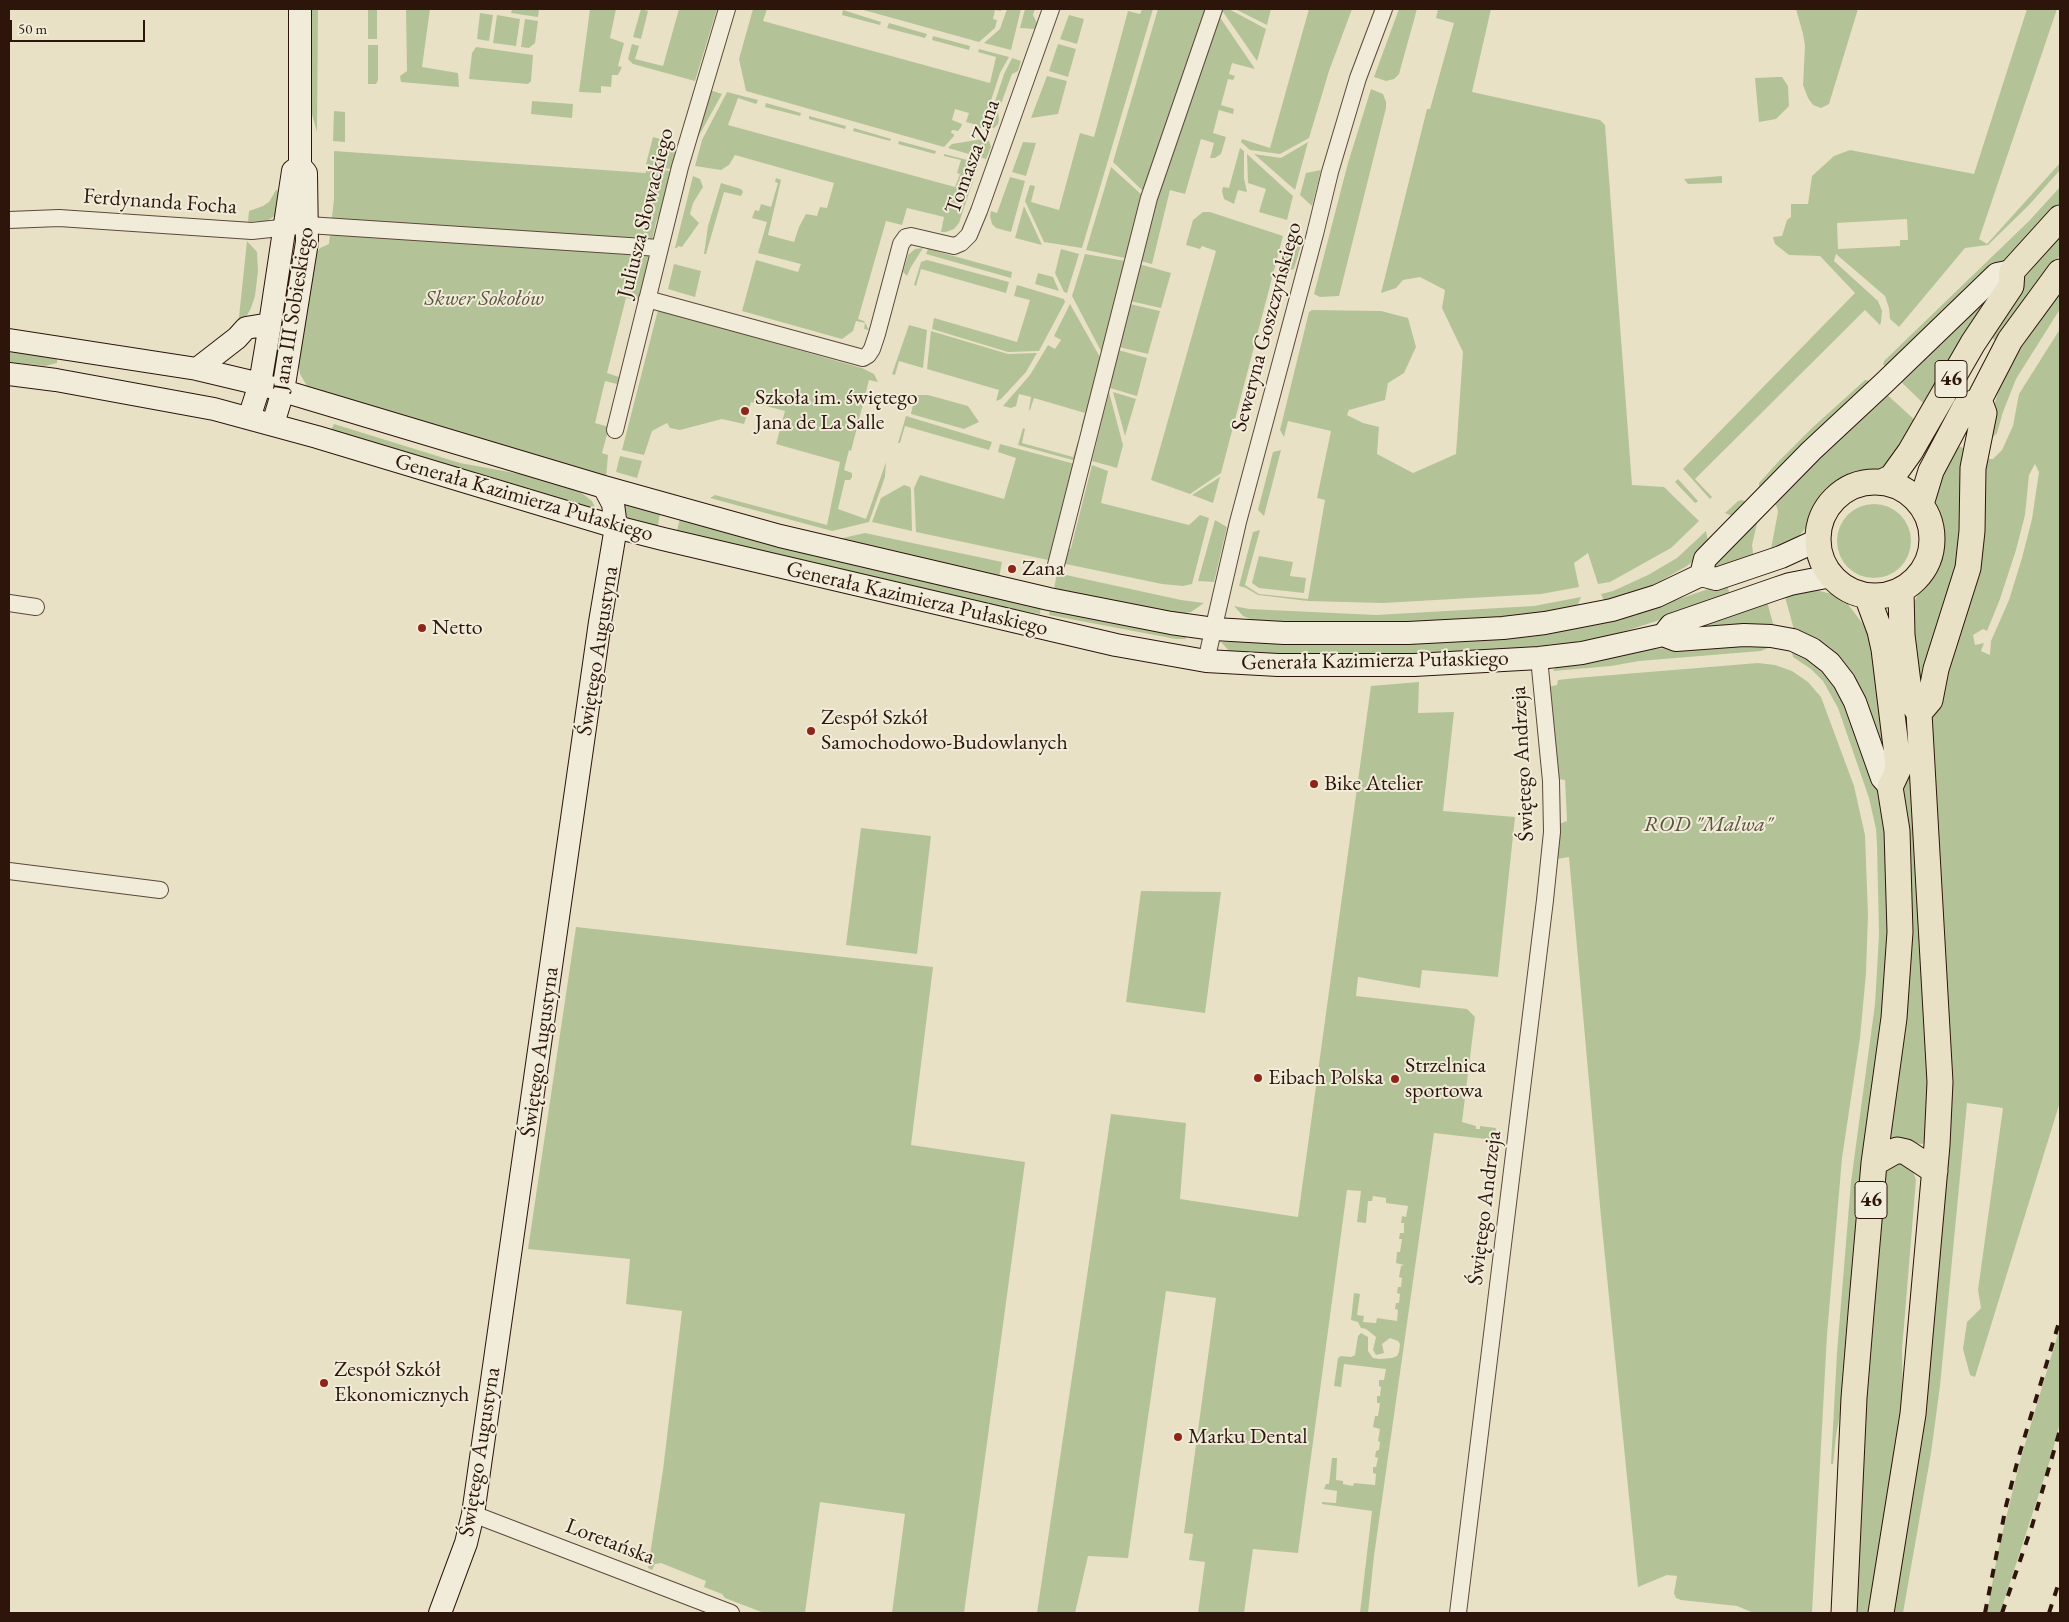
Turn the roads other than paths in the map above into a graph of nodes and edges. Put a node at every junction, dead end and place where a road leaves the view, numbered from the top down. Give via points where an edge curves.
1 (300, 9) edge
2 (727, 9) edge
3 (1051, 9) edge
4 (1214, 9) edge
5 (1384, 9) edge
6 (300, 166) junction
7 (2060, 218) edge
8 (9, 220) edge
9 (308, 225) junction
10 (285, 229) junction
11 (659, 248) junction
12 (2012, 271) junction
13 (2060, 272) edge
14 (647, 299) junction
15 (270, 324) junction
16 (9, 340) edge
17 (198, 369) junction
18 (9, 374) edge
19 (260, 384) junction
20 (283, 391) junction
21 (1979, 400) junction
22 (249, 418) junction
23 (274, 424) junction
24 (615, 430) dead end
25 (1882, 482) junction
26 (604, 487) junction
27 (1921, 504) junction
28 (616, 527) junction
29 (1818, 540) junction
30 (1056, 565) dead end
31 (1701, 575) junction
32 (1831, 576) junction
33 (1901, 590) junction
34 (1867, 596) junction
35 (9, 603) edge
36 (36, 607) dead end
37 (1214, 629) junction
38 (1663, 635) junction
39 (1539, 658) junction
40 (1206, 661) junction
41 (1919, 713) junction
42 (1890, 787) junction
43 (9, 871) edge
44 (160, 890) dead end
45 (1874, 1163) junction
46 (1935, 1171) junction
47 (473, 1514) junction
48 (440, 1613) edge
49 (731, 1613) edge
50 (1458, 1613) edge
51 (1844, 1613) edge
52 (1881, 1613) edge

1 - 6 main road, Jana III Sobieskiego
2 - 11 street, Juliusza Słowackiego via 693,118
3 - 14 street, Tomasza Zana via 969,235 961,244 954,246 906,237 901,244 868,354 862,358
4 - 30 street via 1149,198
5 - 37 street, Seweryna Goszczyńskiego via 1358,78 1330,172 1238,522
6 - 9 main road, Jana III Sobieskiego via 306,173
6 - 10 main road, Jana III Sobieskiego via 293,172
7 - 12 main road, 46
8 - 10 street, Ferdynanda Focha via 59,218 252,231
9 - 10 street, Ferdynanda Focha
9 - 11 street, Ferdynanda Focha
9 - 20 main road, Jana III Sobieskiego
10 - 15 main road, Jana III Sobieskiego
11 - 14 street, Juliusza Słowackiego
12 - 25 main road, 46 via 2011,286 1972,343 1910,452 1892,477
12 - 31 main road via 1997,274 1811,451 1705,559
13 - 21 main road, 46 via 2010,340
14 - 24 street, Juliusza Słowackiego
15 - 17 main road via 246,328
15 - 19 main road, Jana III Sobieskiego
16 - 17 main road, Generała Kazimierza Pułaskiego
17 - 19 main road, Generała Kazimierza Pułaskiego
18 - 22 main road, Generała Kazimierza Pułaskiego via 56,380
19 - 20 main road, Generała Kazimierza Pułaskiego
19 - 22 main road, Jana III Sobieskiego
20 - 23 main road, Jana III Sobieskiego
20 - 26 main road, Generała Kazimierza Pułaskiego
21 - 27 main road, 46 via 1965,407 1931,471
21 - 41 main road via 1984,413 1974,468 1968,568 1936,669 1930,700
22 - 23 main road, Generała Kazimierza Pułaskiego
23 - 28 main road, Generała Kazimierza Pułaskiego
25 - 27 main road via 1908,491
25 - 29 main road via 1854,486 1837,496 1825,511
26 - 28 main road, Świętego Augustyna via 613,504
26 - 37 main road, Generała Kazimierza Pułaskiego via 855,555 1049,598
27 - 33 main road via 1932,530 1932,550 1918,577
28 - 40 main road, Generała Kazimierza Pułaskiego via 1073,636
28 - 47 main road, Świętego Augustyna
29 - 31 main road, Generała Kazimierza Pułaskiego via 1781,557 1716,579
29 - 32 main road via 1821,559
31 - 37 main road, Generała Kazimierza Pułaskiego via 1657,596 1612,610 1522,626 1355,633
32 - 34 main road via 1847,589
32 - 38 main road, Generała Kazimierza Pułaskiego via 1796,582 1671,625
33 - 34 main road via 1885,596
33 - 41 main road via 1902,635 1910,699
34 - 42 main road, 46 via 1880,631 1887,669 1898,770
35 - 36 street
37 - 40 street, Seweryna Goszczyńskiego
38 - 39 main road, Generała Kazimierza Pułaskiego via 1582,653
38 - 42 main road via 1676,640 1771,636 1793,640 1812,649 1830,663 1844,681 1855,702 1882,778
39 - 40 main road, Generała Kazimierza Pułaskiego via 1345,666
39 - 50 street, Świętego Andrzeja via 1551,781 1552,832
41 - 46 main road via 1939,1058
42 - 45 main road, 46 via 1897,831 1899,961
43 - 44 street
45 - 46 main road via 1897,1150 1906,1152
45 - 51 main road, 46 via 1854,1398
46 - 52 main road via 1913,1414
47 - 48 main road, Świętego Augustyna via 466,1543
47 - 49 street, Loretańska

